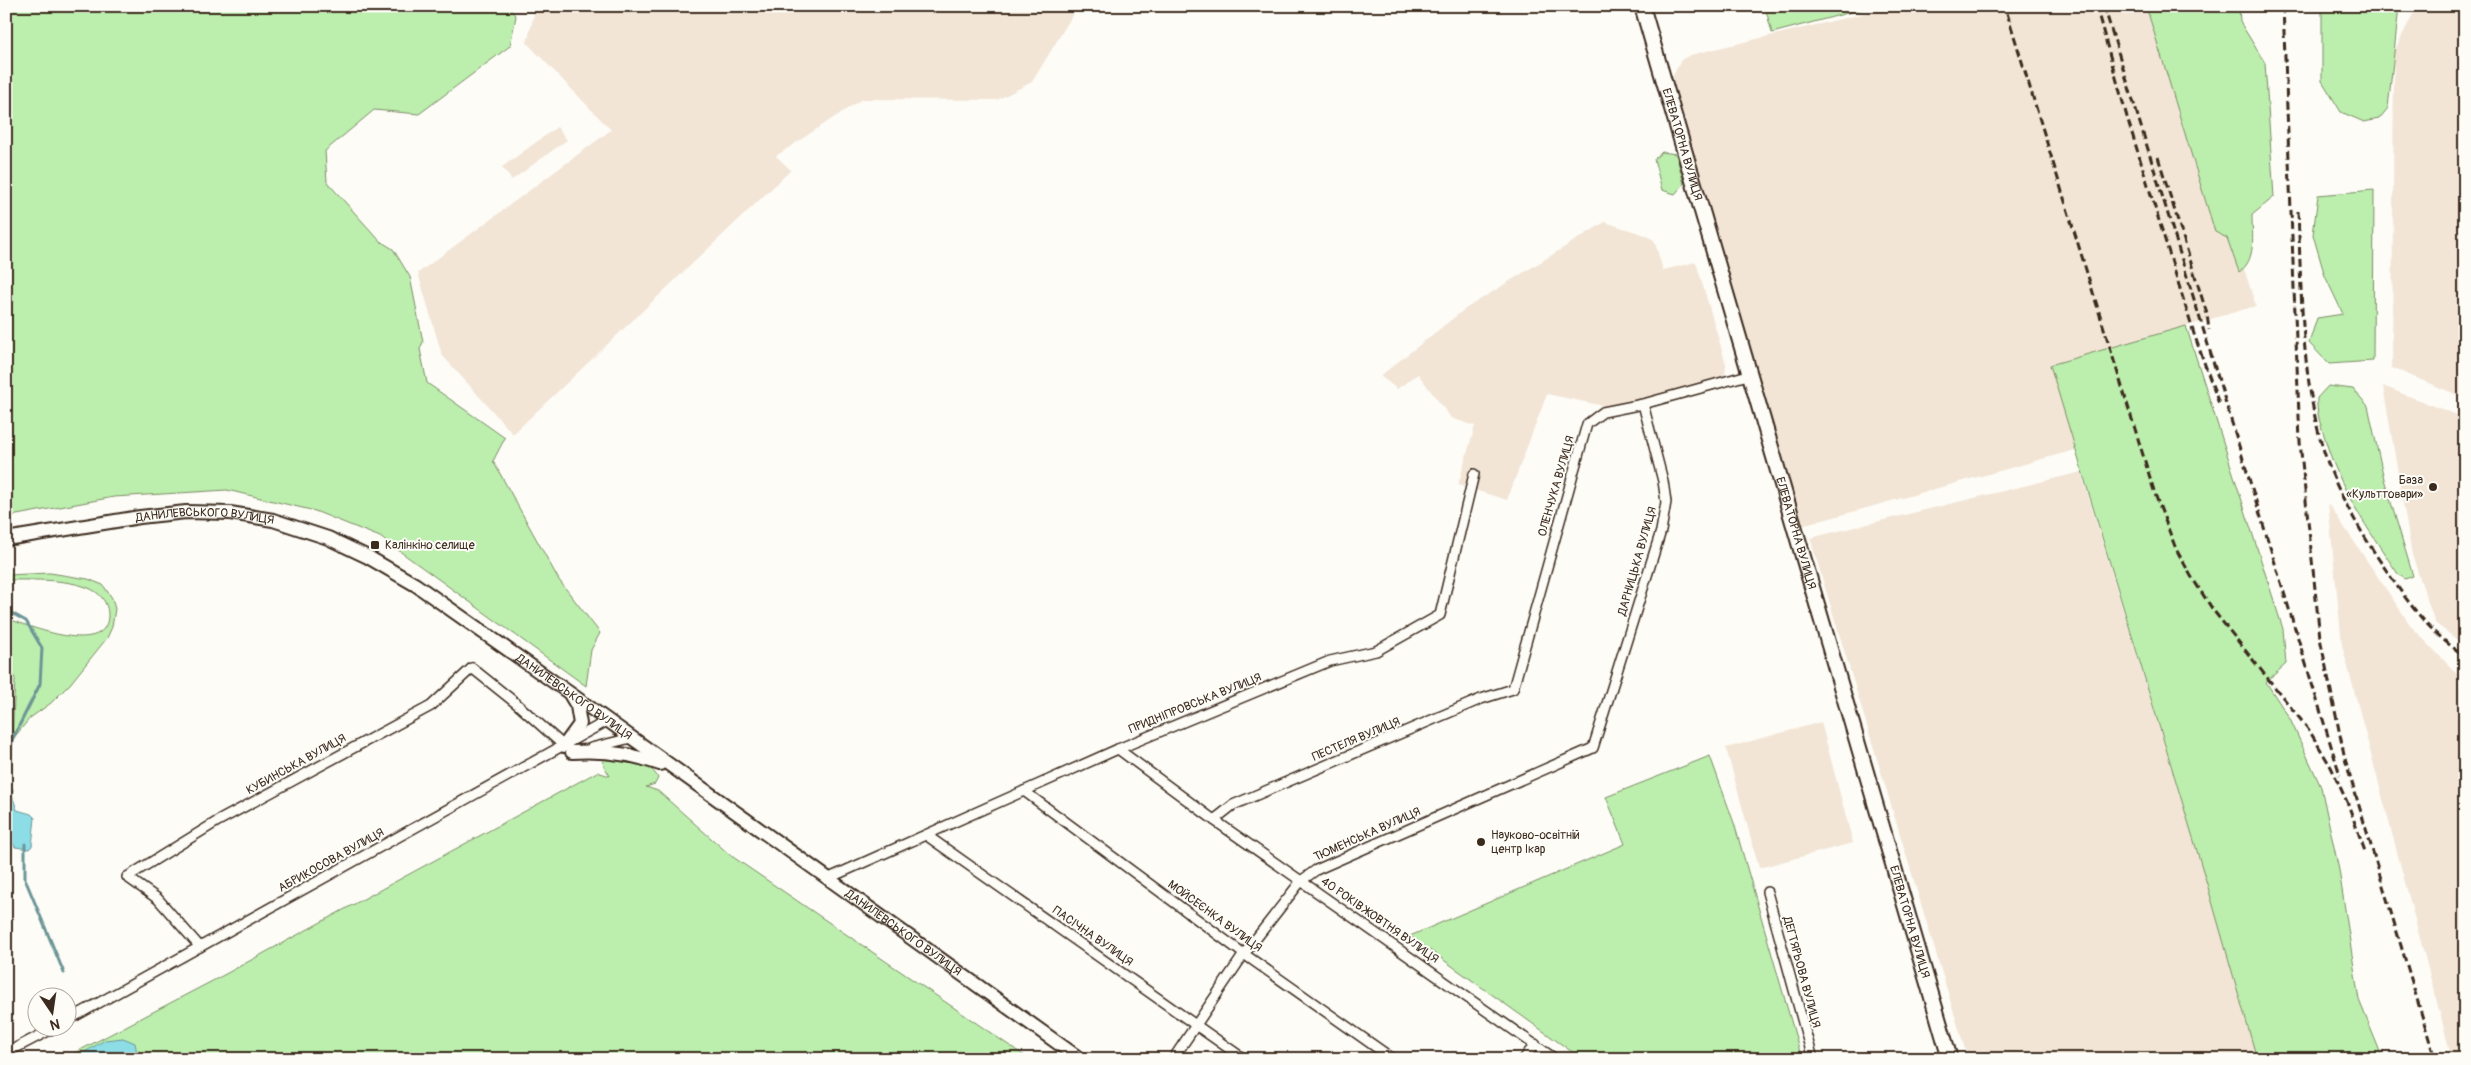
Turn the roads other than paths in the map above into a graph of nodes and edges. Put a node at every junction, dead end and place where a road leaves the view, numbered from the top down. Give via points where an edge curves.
1 (1642, 6) edge
2 (1748, 375) junction
3 (1643, 404) junction
4 (1474, 474) dead end
5 (6, 539) edge
6 (1513, 689) joint
7 (568, 692) junction
8 (607, 721) junction
9 (1601, 722) joint
10 (631, 738) junction
11 (568, 749) junction
12 (1118, 749) junction
13 (675, 770) junction
14 (1024, 791) junction
15 (1214, 820) junction
16 (926, 835) junction
17 (829, 878) junction
18 (1301, 881) junction
19 (1767, 892) dead end
20 (200, 947) junction
21 (1244, 954) junction
22 (78, 1014) edge
23 (1196, 1024) junction
24 (35, 1038) edge
25 (1535, 1044) junction
26 (6, 1053) edge
27 (1080, 1059) edge
28 (1173, 1059) edge
29 (1244, 1059) edge
30 (1394, 1059) edge
31 (1524, 1059) edge
32 (1555, 1059) edge
33 (1813, 1059) edge
34 (1950, 1059) edge

1 - 2 main road, ЕЛЕВАТОРНА ВУЛИЦЯ
2 - 3 street, ОЛЕНЧУКА ВУЛИЦЯ
2 - 34 main road, ЕЛЕВАТОРНА ВУЛИЦЯ
3 - 6 street, ОЛЕНЧУКА ВУЛИЦЯ via 1603,412 1587,424
3 - 9 street, ДАРНИЦЬКА ВУЛИЦЯ via 1666,502
4 - 12 street, ПРИДНІПРОВСЬКА ВУЛИЦЯ via 1440,615 1376,651 1330,661
5 - 7 street, ДАНИЛЕВСЬКОГО ВУЛИЦЯ via 186,512 230,513 273,520 328,538 391,570
6 - 15 street, ПЕСТЕЛЯ ВУЛИЦЯ via 1481,699 1233,805
7 - 8 street, ДАНИЛЕВСЬКОГО ВУЛИЦЯ
7 - 11 street via 577,706 580,724
8 - 10 street, ДАНИЛЕВСЬКОГО ВУЛИЦЯ
8 - 11 street
9 - 18 street, ТЮМЕНСЬКА ВУЛИЦЯ via 1593,748 1316,870
10 - 11 street
10 - 13 street, ДАНИЛЕВСЬКОГО ВУЛИЦЯ
11 - 13 street via 637,756
11 - 20 street, АБРИКОСОВА ВУЛИЦЯ via 533,763
11 - 20 street, КУБИНСЬКА ВУЛИЦЯ via 472,668 431,706 218,821 127,877 158,899
12 - 14 street, ПРИДНІПРОВСЬКА ВУЛИЦЯ
12 - 15 street, 40 РОКІВ ЖОВТНЯ ВУЛИЦЯ
13 - 17 street, ДАНИЛЕВСЬКОГО ВУЛИЦЯ
14 - 16 street, ПРИДНІПРОВСЬКА ВУЛИЦЯ
14 - 21 street, МОЙСЕЄНКА ВУЛИЦЯ
15 - 18 street, 40 РОКІВ ЖОВТНЯ ВУЛИЦЯ
16 - 17 street, ПРИДНІПРОВСЬКА ВУЛИЦЯ
16 - 23 street, ПАСІЧНА ВУЛИЦЯ
17 - 27 street, ДАНИЛЕВСЬКОГО ВУЛИЦЯ
18 - 21 street, ТЮМЕНСЬКА ВУЛИЦЯ
18 - 25 street, 40 РОКІВ ЖОВТНЯ ВУЛИЦЯ
19 - 33 street, ДЕГТЯРЬОВА ВУЛИЦЯ
20 - 22 street, АБРИКОСОВА ВУЛИЦЯ
21 - 23 street, ТЮМЕНСЬКА ВУЛИЦЯ
21 - 30 street, МОЙСЕЄНКА ВУЛИЦЯ
23 - 28 street, ТЮМЕНСЬКА ВУЛИЦЯ
23 - 29 street, ПАСІЧНА ВУЛИЦЯ
24 - 26 street
25 - 31 street
25 - 32 street, 40 РОКІВ ЖОВТНЯ ВУЛИЦЯ

